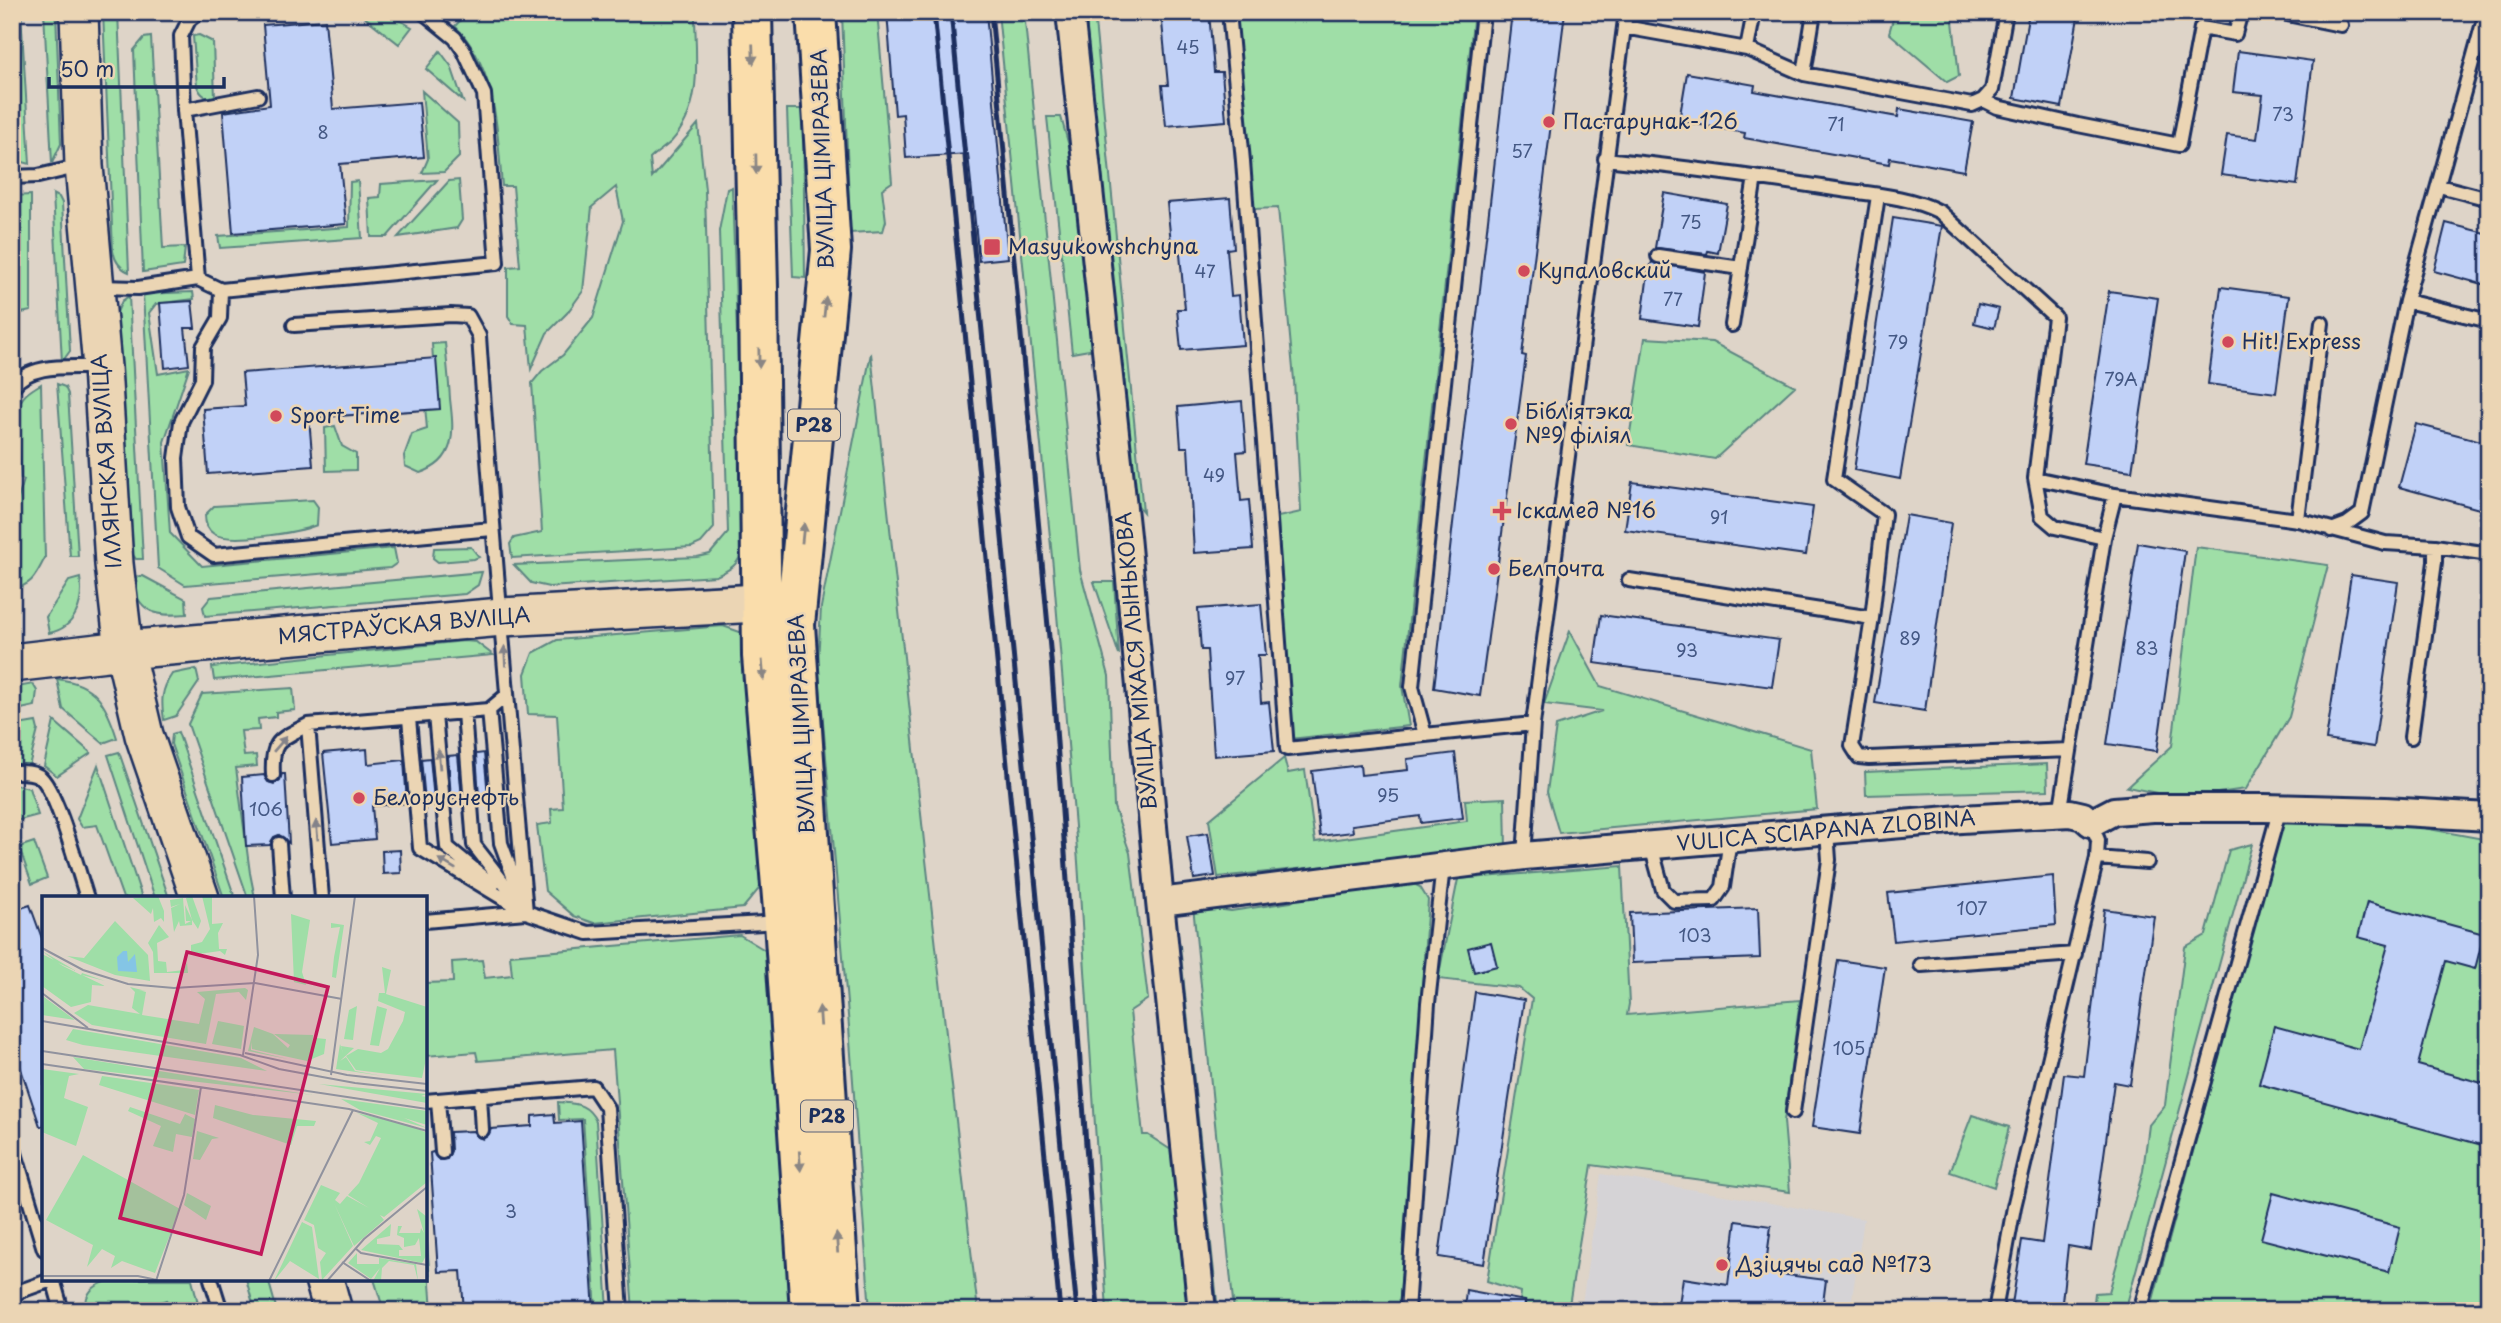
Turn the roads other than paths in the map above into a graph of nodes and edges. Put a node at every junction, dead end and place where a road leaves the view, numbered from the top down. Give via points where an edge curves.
1 (79, 12) edge
2 (198, 12) edge
3 (423, 12) edge
4 (752, 12) edge
5 (816, 12) edge
6 (1070, 12) edge
7 (1229, 12) edge
8 (1483, 12) edge
9 (1626, 12) edge
10 (1754, 12) edge
11 (1814, 12) edge
12 (2006, 12) edge
13 (2241, 12) edge
14 (2278, 12) edge
15 (2486, 12) edge
16 (2341, 25) dead end
17 (1623, 27) junction
18 (1747, 49) junction
19 (1804, 74) junction
20 (258, 96) dead end
21 (1983, 100) junction
22 (184, 110) junction
23 (1605, 159) junction
24 (84, 166) junction
25 (12, 177) edge
26 (1755, 177) junction
27 (2439, 186) junction
28 (1878, 196) junction
29 (2489, 200) edge
30 (1658, 256) dead end
31 (1741, 268) junction
32 (198, 279) junction
33 (93, 287) junction
34 (222, 290) junction
35 (2406, 301) junction
36 (2489, 321) edge
37 (2322, 323) dead end
38 (295, 325) dead end
39 (1732, 325) dead end
40 (102, 366) junction
41 (12, 387) edge
42 (2035, 478) junction
43 (2115, 495) junction
44 (2298, 520) junction
45 (492, 528) junction
46 (2331, 530) junction
47 (2104, 538) junction
48 (2435, 546) junction
49 (2489, 554) edge
50 (1629, 580) dead end
51 (779, 602) junction
52 (502, 617) junction
53 (1872, 618) junction
54 (124, 650) junction
55 (12, 663) edge
56 (507, 695) junction
57 (489, 710) junction
58 (464, 712) junction
59 (435, 715) junction
60 (409, 718) junction
61 (1533, 724) junction
62 (308, 725) junction
63 (1425, 735) junction
64 (2411, 737) dead end
65 (2070, 750) junction
66 (12, 772) edge
67 (274, 775) dead end
68 (2280, 808) junction
69 (2060, 814) junction
70 (2489, 817) edge
71 (2091, 823) junction
72 (1827, 831) junction
73 (1730, 839) junction
74 (279, 844) dead end
75 (1651, 846) junction
76 (1524, 856) junction
77 (2097, 858) junction
78 (2147, 862) dead end
79 (1443, 866) junction
80 (86, 896) edge
81 (199, 896) edge
82 (283, 896) edge
83 (322, 896) edge
84 (1160, 902) junction
85 (526, 912) junction
86 (427, 921) edge
87 (799, 921) junction
88 (2075, 954) junction
89 (1921, 965) dead end
90 (480, 1096) junction
91 (431, 1100) edge
92 (1793, 1112) dead end
93 (482, 1130) dead end
94 (12, 1143) edge
95 (442, 1152) dead end
96 (42, 1242) edge
97 (48, 1281) edge
98 (54, 1281) edge
99 (212, 1281) edge
100 (325, 1281) edge
101 (12, 1294) edge
102 (62, 1311) edge
103 (220, 1311) edge
104 (333, 1311) edge
105 (621, 1311) edge
106 (810, 1311) edge
107 (841, 1311) edge
108 (1202, 1311) edge
109 (1407, 1311) edge
110 (1995, 1311) edge
111 (2140, 1311) edge

1 - 24 street, ІЛЛЯНСКАЯ ВУЛІЦА
2 - 22 lane via 181,36
3 - 34 lane via 455,38 484,94 497,263
4 -> 51 main road, ВУЛІЦА ЦІМІРАЗЕВА / Р28 via 758,276
51 -> 5 main road, ВУЛІЦА ЦІМІРАЗЕВА / Р28 via 831,250
6 - 84 street, ВУЛІЦА МІХАСЯ ЛЫНЬКОВА
7 - 63 lane via 1287,749
8 - 63 lane via 1412,687
9 - 17 lane
10 - 18 lane
11 - 19 lane
12 - 21 lane via 1992,90
13 - 21 lane via 2235,34 2201,28 2179,145 1997,107
14 - 16 lane
15 - 27 lane
17 - 18 lane
17 - 23 lane
18 - 19 lane
19 - 21 lane via 1972,104
20 - 22 lane
22 - 32 lane
23 - 26 lane
23 - 61 lane
24 - 25 lane
24 - 33 street, ІЛЛЯНСКАЯ ВУЛІЦА
26 - 28 lane
26 - 31 lane
27 - 29 lane
27 - 35 lane
28 - 42 lane via 1940,212 2055,317
28 - 53 lane via 1834,479 1884,514
30 - 31 lane
31 - 39 lane
32 - 33 lane via 138,288
32 - 34 lane
33 - 40 street, ІЛЛЯНСКАЯ ВУЛІЦА
34 - 45 lane via 220,318 203,347 202,380 181,422 177,446 178,507 188,537 214,555
35 - 36 lane
35 - 46 lane via 2361,513
37 - 44 lane
38 - 45 lane via 468,316 479,336
40 - 41 lane via 31,371
40 - 54 street, ІЛЛЯНСКАЯ ВУЛІЦА
42 - 43 lane
42 - 47 lane via 2042,516 2055,527
43 - 44 lane
43 - 47 lane
44 - 46 lane
45 - 52 lane
46 - 48 lane via 2385,543
47 - 65 lane
48 - 49 lane
48 - 64 lane
50 - 53 lane
51 - 52 street, МЯСТРАЎСКАЯ ВУЛІЦА
51 - 87 main road, ВУЛІЦА ЦІМІРАЗЕВА / Р28 via 762,656
52 - 54 street, МЯСТРАЎСКАЯ ВУЛІЦА
56 -> 52 lane
53 - 65 lane via 1852,746 1859,757
54 - 55 street, МЯСТРАЎСКАЯ ВУЛІЦА
54 - 81 street, ІЛЛЯНСКАЯ ВУЛІЦА via 144,735
56 - 57 lane
56 - 85 lane
57 - 58 lane
57 - 85 lane via 501,843
58 - 59 lane
58 - 85 lane via 474,845
59 - 60 lane
85 -> 59 lane via 447,847
60 - 62 lane
85 -> 60 lane via 420,848
61 - 63 lane
61 - 76 lane
67 -> 62 lane via 272,753 282,738
83 -> 62 lane
65 - 69 lane
66 - 80 lane via 41,777 52,794
68 - 70 street
68 - 71 street via 2114,811
68 - 111 lane
69 - 71 street, VULICA SCIAPANA ZLOBINA via 2083,816
69 - 72 street, VULICA SCIAPANA ZLOBINA
71 - 77 lane via 2098,840
72 - 73 street, VULICA SCIAPANA ZLOBINA
72 - 92 lane via 1829,860
73 - 75 street, VULICA SCIAPANA ZLOBINA
73 - 75 lane via 1723,887 1714,900 1674,901 1663,890
74 - 82 lane
75 - 76 street, VULICA SCIAPANA ZLOBINA
76 - 79 street, VULICA SCIAPANA ZLOBINA
77 - 78 lane
77 - 88 lane
79 - 84 street, VULICA SCIAPANA ZLOBINA
79 - 109 lane via 1428,1003
84 - 108 street, ВУЛІЦА МІХАСЯ ЛЫНЬКОВА
85 - 86 lane
85 - 87 lane via 588,933
87 -> 106 main road, ВУЛІЦА ЦІМІРАЗЕВА / Р28
107 -> 87 main road, ВУЛІЦА ЦІМІРАЗЕВА / Р28
88 - 89 lane
88 - 110 lane via 2014,1207
90 - 91 lane
90 - 93 lane
90 - 105 lane via 593,1087 607,1108
91 - 95 lane
94 - 96 lane
97 - 101 lane
98 - 102 lane
99 - 103 lane
100 - 104 street

